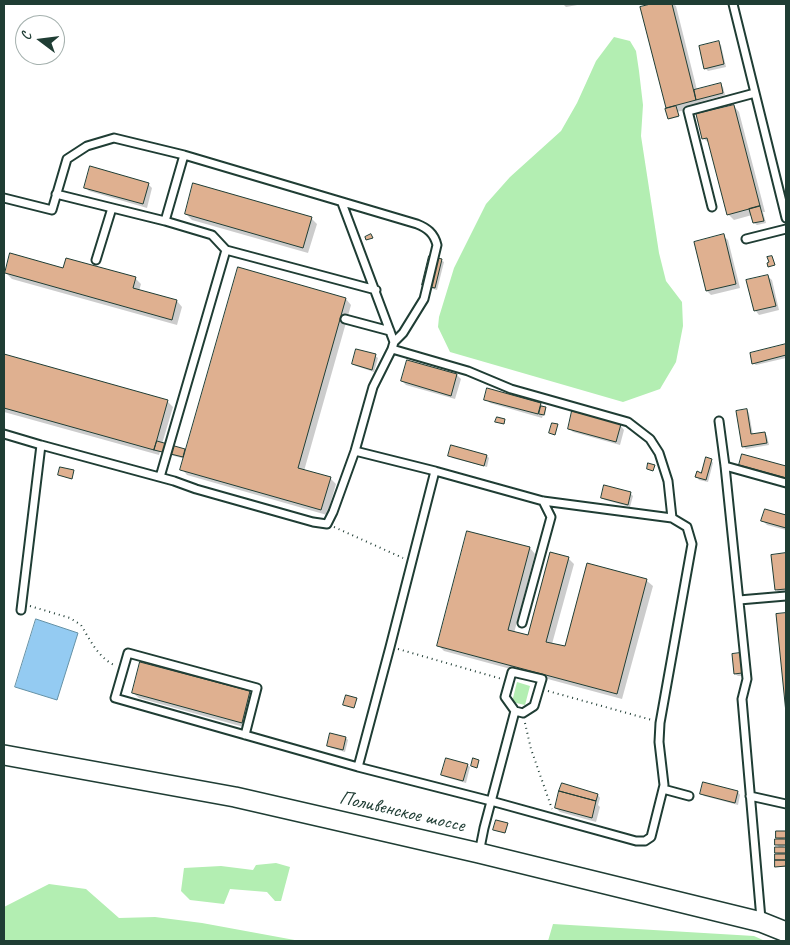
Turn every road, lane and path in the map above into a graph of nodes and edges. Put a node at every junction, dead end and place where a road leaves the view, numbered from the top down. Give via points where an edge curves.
1 (733, 4) edge
2 (755, 93) junction
3 (184, 155) junction
4 (56, 194) junction
5 (4, 198) edge
6 (342, 203) junction
7 (712, 207) dead end
8 (112, 208) junction
9 (786, 218) edge
10 (165, 221) junction
11 (786, 229) edge
12 (746, 239) dead end
13 (226, 250) junction
14 (96, 260) dead end
15 (376, 290) junction
16 (345, 319) dead end
17 (390, 331) junction
18 (393, 346) junction
19 (719, 421) dead end
20 (4, 434) edge
21 (42, 445) junction
22 (356, 451) junction
23 (725, 466) junction
24 (435, 472) junction
25 (160, 477) junction
26 (786, 483) edge
27 (543, 501) junction
28 (672, 518) junction
29 (327, 524) junction
30 (412, 562) junction
31 (786, 596) edge
32 (739, 600) junction
33 (21, 607) joint
34 (522, 623) dead end
35 (390, 647) junction
36 (124, 668) junction
37 (509, 682) junction
38 (539, 689) junction
39 (519, 712) junction
40 (660, 722) junction
41 (245, 735) junction
42 (8, 758) edge
43 (358, 767) junction
44 (663, 789) junction
45 (689, 796) dead end
46 (750, 796) junction
47 (491, 801) junction
48 (786, 804) edge
49 (555, 818) junction
50 (479, 853) junction
51 (761, 922) junction
52 (786, 932) edge

1 - 2 lane
2 - 7 lane via 688,110
2 - 9 lane
3 - 4 lane via 114,138 105,140 87,146 68,159
3 - 6 lane
3 - 10 lane
4 - 5 lane via 52,210
4 - 8 lane
6 - 15 lane
6 - 18 lane via 422,226 435,238 437,245 424,299
8 - 10 lane
8 - 14 lane
10 - 13 lane via 212,235
11 - 12 lane
13 - 15 lane
13 - 25 lane
15 - 17 lane
16 - 17 lane
17 - 18 lane
18 - 22 lane via 373,387
18 - 28 lane via 512,389 628,422 650,439 659,453 668,481
19 - 23 lane
20 - 21 lane
21 - 25 lane
21 - 33 lane
22 - 24 lane
22 - 29 lane
23 - 26 lane
23 - 32 lane
24 - 27 lane
24 - 30 lane
25 - 29 lane
27 - 28 lane
27 - 34 lane via 551,517
28 - 40 lane via 687,527 692,544
29 - 30 path
30 - 35 lane
31 - 32 lane
32 - 46 lane via 747,679 742,699
33 - 36 path via 33,606 78,622 98,653
35 - 37 path
35 - 43 lane
36 - 41 lane via 115,698
36 - 41 lane via 128,653 257,688
37 - 38 lane via 512,672 542,679
37 - 39 lane via 505,696
38 - 39 lane via 534,706
38 - 40 path
39 - 47 lane
39 - 49 path
40 - 44 lane
41 - 43 lane
42 - 50 street, Поливенское шоссе via 235,797
43 - 47 lane
44 - 45 lane
44 - 49 lane via 651,838 644,841
46 - 48 lane
46 - 51 lane
47 - 49 lane
47 - 50 lane
50 - 51 street, Поливенское шоссе
51 - 52 street, Поливенское шоссе

